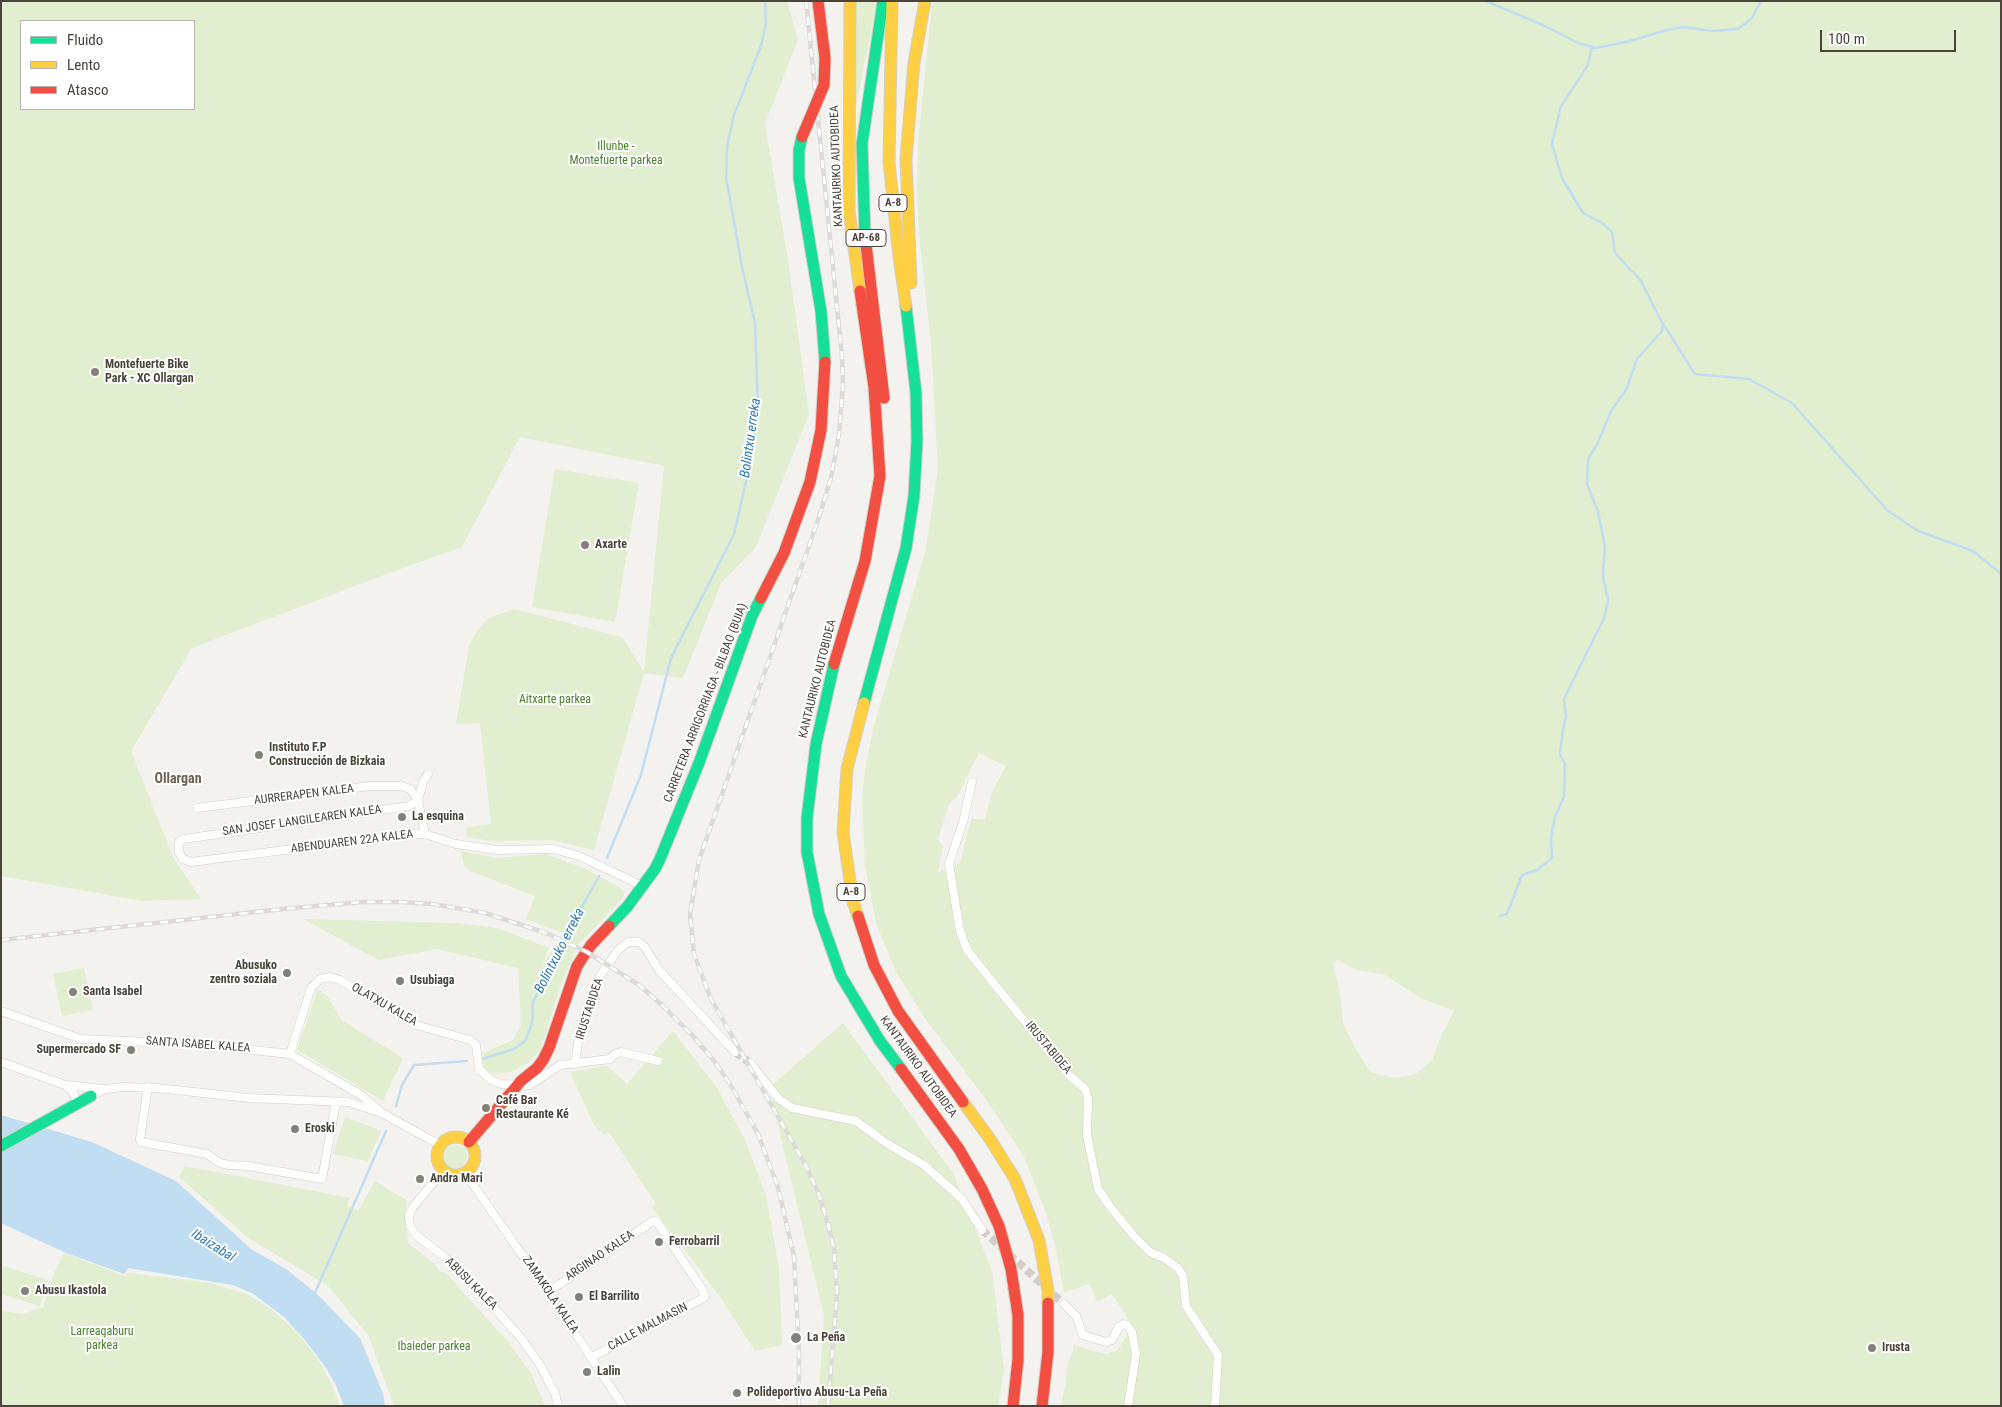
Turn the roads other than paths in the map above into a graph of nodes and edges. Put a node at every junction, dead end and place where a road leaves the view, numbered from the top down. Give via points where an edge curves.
1 (818, 1) edge
2 (850, 1) edge
3 (883, 1) edge
4 (892, 1) edge
5 (924, 1) edge
6 (911, 336) junction
7 (880, 476) junction
8 (428, 774) dead end
9 (972, 782) dead end
10 (418, 800) junction
11 (197, 808) dead end
12 (425, 834) junction
13 (183, 859) joint
14 (643, 886) junction
15 (1, 1011) edge
16 (735, 1052) tunnel mouth
17 (290, 1054) junction
18 (658, 1061) dead end
19 (1, 1062) edge
20 (750, 1063) tunnel mouth
21 (576, 1064) junction
22 (501, 1084) junction
23 (65, 1085) junction
24 (517, 1086) junction
25 (148, 1087) junction
26 (106, 1089) junction
27 (91, 1096) joint
28 (506, 1099) junction
29 (336, 1102) junction
30 (74, 1105) junction
31 (382, 1113) junction
32 (469, 1142) junction
33 (440, 1145) junction
34 (1, 1146) edge
35 (443, 1171) junction
36 (465, 1173) junction
37 (982, 1230) tunnel mouth
38 (548, 1292) junction
39 (705, 1297) joint
40 (1064, 1304) tunnel mouth
41 (592, 1357) junction
42 (558, 1406) edge
43 (623, 1406) edge
44 (1013, 1406) edge
45 (1042, 1406) edge
46 (1128, 1406) edge
47 (1214, 1406) edge

1 - 14 main road, CARRETERA ARRIGORRIAGA - BILBAO (BUIA), bridge via 824,85 799,150 799,178 821,311 824,349 824,396 816,457 803,504 784,553 752,616 669,840
2 - 7 main road, KANTAURIKO AUTOBIDEA via 849,211 874,387
3 - 7 main road, AP-68 via 862,144 863,211 884,390 885,435
4 - 6 main road, KANTAURIKO AUTOBIDEA / A-8 via 889,162
5 - 6 main road via 914,63 906,158
6 - 45 main road, KANTAURIKO AUTOBIDEA / A-8 via 917,441 914,496 906,548 847,769 843,832 853,902 874,965 898,1011 1015,1179 1038,1240 1048,1291 1048,1352
7 - 44 main road, KANTAURIKO AUTOBIDEA via 865,561 830,677 816,744 807,818 807,852 819,914 842,976 880,1041 959,1149 998,1226 1011,1269 1018,1314
8 - 10 street
9 - 47 street, IRUSTABIDEA via 949,864 960,931 967,950 1068,1074 1085,1089 1088,1098 1087,1135 1098,1189 1134,1236 1150,1252 1178,1268 1183,1276 1186,1306 1218,1355
10 - 11 street, AURRERAPEN KALEA via 410,789 402,786 370,786
10 - 12 street
10 - 13 street, SAN JOSEF LANGILEAREN KALEA via 409,806 184,839 178,847
12 - 13 street, ABENDUAREN 22A KALEA via 191,862
12 - 14 street, ABENDUAREN 22A KALEA via 456,844 497,850 554,848
14 - 24 main road, CARRETERA ARRIGORRIAGA - BILBAO (BUIA) via 583,956 566,992 549,1048 537,1068
15 - 17 street, SANTA ISABEL KALEA via 81,1039 196,1044
16 - 21 street, IRUSTABIDEA via 659,970 644,946 639,942 628,942 618,950 600,976 578,1043
17 - 22 street, OLATXU KALEA via 311,988 320,979 330,977 416,1025 470,1040 476,1046 479,1069
17 - 31 street, SANTA ISABEL KALEA via 361,1095
18 - 21 street via 621,1052 610,1059
19 - 23 street
20 - 37 street via 778,1098 792,1108 856,1121 924,1165 962,1199
21 - 24 street via 560,1065 530,1085
22 - 24 street, OLATXU KALEA
22 - 28 street
23 - 26 street
23 - 30 street via 73,1092
24 - 28 main road, CARRETERA ARRIGORRIAGA - BILBAO (BUIA)
25 - 26 street, SANTA ISABEL KALEA
25 - 29 street, SANTA ISABEL KALEA via 248,1098
25 - 29 street via 141,1142 207,1154 220,1163 322,1179
26 - 27 street, SANTA ISABEL KALEA
27 - 30 main road
28 - 32 main road, CARRETERA ARRIGORRIAGA - BILBAO (BUIA)
29 - 31 street, SANTA ISABEL KALEA via 348,1102
30 - 34 main road
31 - 33 street, SANTA ISABEL KALEA
32 - 33 main road via 456,1137 444,1140
32 - 36 main road via 475,1158
33 - 35 main road via 437,1162
35 - 36 main road via 454,1176
35 - 42 street, ABUSU KALEA via 413,1207 409,1215 410,1226 479,1291 521,1338 552,1387
36 - 38 street, ZAMAKOLA KALEA
38 - 39 street, ARGINAO KALEA via 653,1221 657,1222
38 - 41 street, ZAMAKOLA KALEA
39 - 41 street, CALLE MALMASIN
40 - 46 street via 1076,1316 1083,1335 1106,1342 1112,1340 1123,1324 1132,1332 1136,1354
41 - 43 street, ZAMAKOLA KALEA

